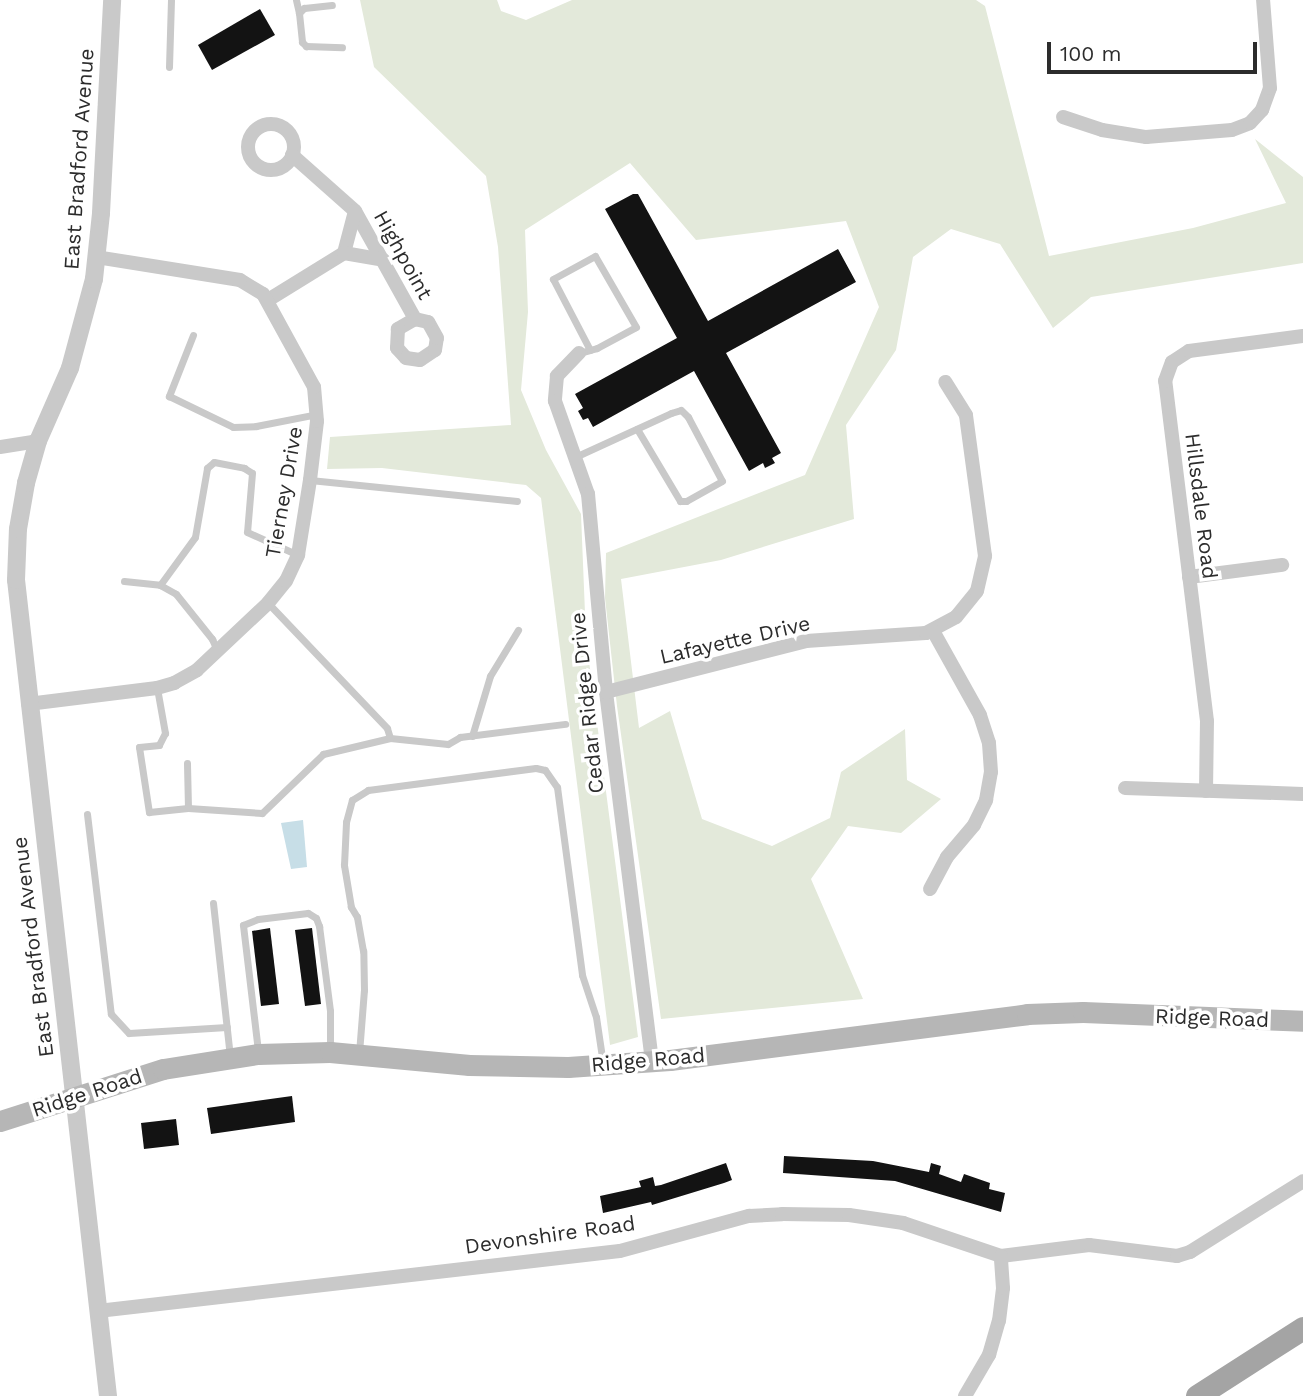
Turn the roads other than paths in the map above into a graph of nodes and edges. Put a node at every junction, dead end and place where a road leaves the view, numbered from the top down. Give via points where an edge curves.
1 (112, 0) edge
2 (171, 0) edge
3 (296, 0) edge
4 (1263, 0) edge
5 (332, 5) dead end
6 (299, 13) junction
7 (342, 47) dead end
8 (169, 67) dead end
9 (1063, 117) dead end
10 (292, 155) dead end
11 (355, 211) junction
12 (344, 253) junction
13 (97, 257) junction
14 (383, 260) junction
15 (268, 300) junction
16 (415, 318) dead end
17 (193, 335) dead end
18 (1303, 336) edge
19 (584, 351) junction
20 (945, 382) dead end
21 (318, 414) junction
22 (637, 429) junction
23 (38, 440) junction
24 (0, 447) edge
25 (575, 457) junction
26 (310, 481) junction
27 (517, 500) dead end
28 (298, 555) junction
29 (1282, 565) dead end
30 (1189, 577) junction
31 (124, 580) dead end
32 (160, 585) junction
33 (268, 603) junction
34 (518, 630) dead end
35 (933, 631) junction
36 (217, 651) junction
37 (157, 688) junction
38 (606, 692) junction
39 (28, 704) junction
40 (565, 724) dead end
41 (472, 736) junction
42 (390, 738) junction
43 (187, 763) dead end
44 (1125, 788) dead end
45 (1206, 791) junction
46 (1303, 794) edge
47 (188, 808) junction
48 (88, 814) dead end
49 (930, 889) dead end
50 (213, 903) dead end
51 (1303, 1021) edge
52 (227, 1027) junction
53 (330, 1052) junction
54 (258, 1054) junction
55 (359, 1054) junction
56 (230, 1056) junction
57 (652, 1062) junction
58 (603, 1066) junction
59 (74, 1097) junction
60 (0, 1121) edge
61 (1303, 1181) edge
62 (1001, 1256) junction
63 (99, 1311) junction
64 (1303, 1328) edge
65 (108, 1396) edge
66 (965, 1396) edge
67 (1197, 1396) edge

1 - 13 street, East Bradford Avenue
2 - 8 lane
3 - 6 lane
4 - 9 street via 1270,88 1262,110 1250,122 1232,130 1146,137 1102,130
5 - 6 lane via 304,8
6 - 7 lane via 306,46
10 - 11 street, Highpoint
11 - 12 street, Highpoint
11 - 14 street, Highpoint
12 - 14 street
12 - 15 street
13 - 15 street, Tierney Drive via 240,280
13 - 23 street, East Bradford Avenue via 70,368
14 - 16 street, Highpoint
15 - 21 street, Tierney Drive via 314,387
17 - 21 lane via 169,396 233,427
18 - 30 street, Hillsdale Road via 1189,351 1169,368 1164,387
19 - 19 lane via 636,327 595,256 553,279
19 - 25 street, Cedar Ridge Drive via 557,376 555,401
20 - 35 street via 966,415 985,555 982,579 971,600 956,617
21 - 26 street, Tierney Drive
22 - 22 lane via 676,498 686,501 722,481 685,412 671,412
22 - 25 lane
23 - 24 street
23 - 39 street, East Bradford Avenue via 22,504 16,554
25 - 38 street, Cedar Ridge Drive via 588,494
26 - 27 lane
26 - 28 street, Tierney Drive
28 - 32 lane via 247,532 252,473 214,462 207,468 195,537
28 - 33 street, Tierney Drive via 286,581
29 - 30 street
30 - 45 street, Hillsdale Road via 1207,721
31 - 32 lane
32 - 36 lane via 176,594
33 - 36 street, Tierney Drive
33 - 42 lane via 387,728
34 - 41 lane via 490,676
35 - 38 street, Lafayette Drive via 806,641
35 - 49 street via 980,715 991,758 981,813 967,837 947,857
36 - 37 street, Tierney Drive via 189,675
37 - 39 street, Tierney Drive
37 - 47 lane via 165,733 159,745 139,747 149,812
38 - 57 street, Cedar Ridge Drive
39 - 59 street, East Bradford Avenue
40 - 41 lane
41 - 42 lane via 448,744
42 - 47 lane via 323,754 262,813
43 - 47 lane
44 - 45 street
45 - 46 street
48 - 52 lane via 111,1014 129,1033
50 - 52 lane
51 - 57 main road, Ridge Road via 1027,1014
52 - 56 lane
53 - 54 main road, Ridge Road
53 - 54 lane via 330,1011 319,926 308,913 243,925
53 - 55 main road, Ridge Road
54 - 56 main road, Ridge Road
55 - 58 main road, Ridge Road via 469,1065
55 - 58 lane via 363,951 344,865 352,800 368,790 536,768 545,769 557,787 582,975 596,1017
56 - 59 main road, Ridge Road via 163,1069
57 - 58 main road, Ridge Road
59 - 60 main road, Ridge Road
59 - 63 street, East Bradford Avenue
61 - 62 street via 1177,1256 1089,1245
62 - 63 street, Devonshire Road via 903,1223 816,1214 749,1216 620,1251
62 - 66 street via 1003,1288 997,1329 981,1372
63 - 65 street, East Bradford Avenue
64 - 67 main road

